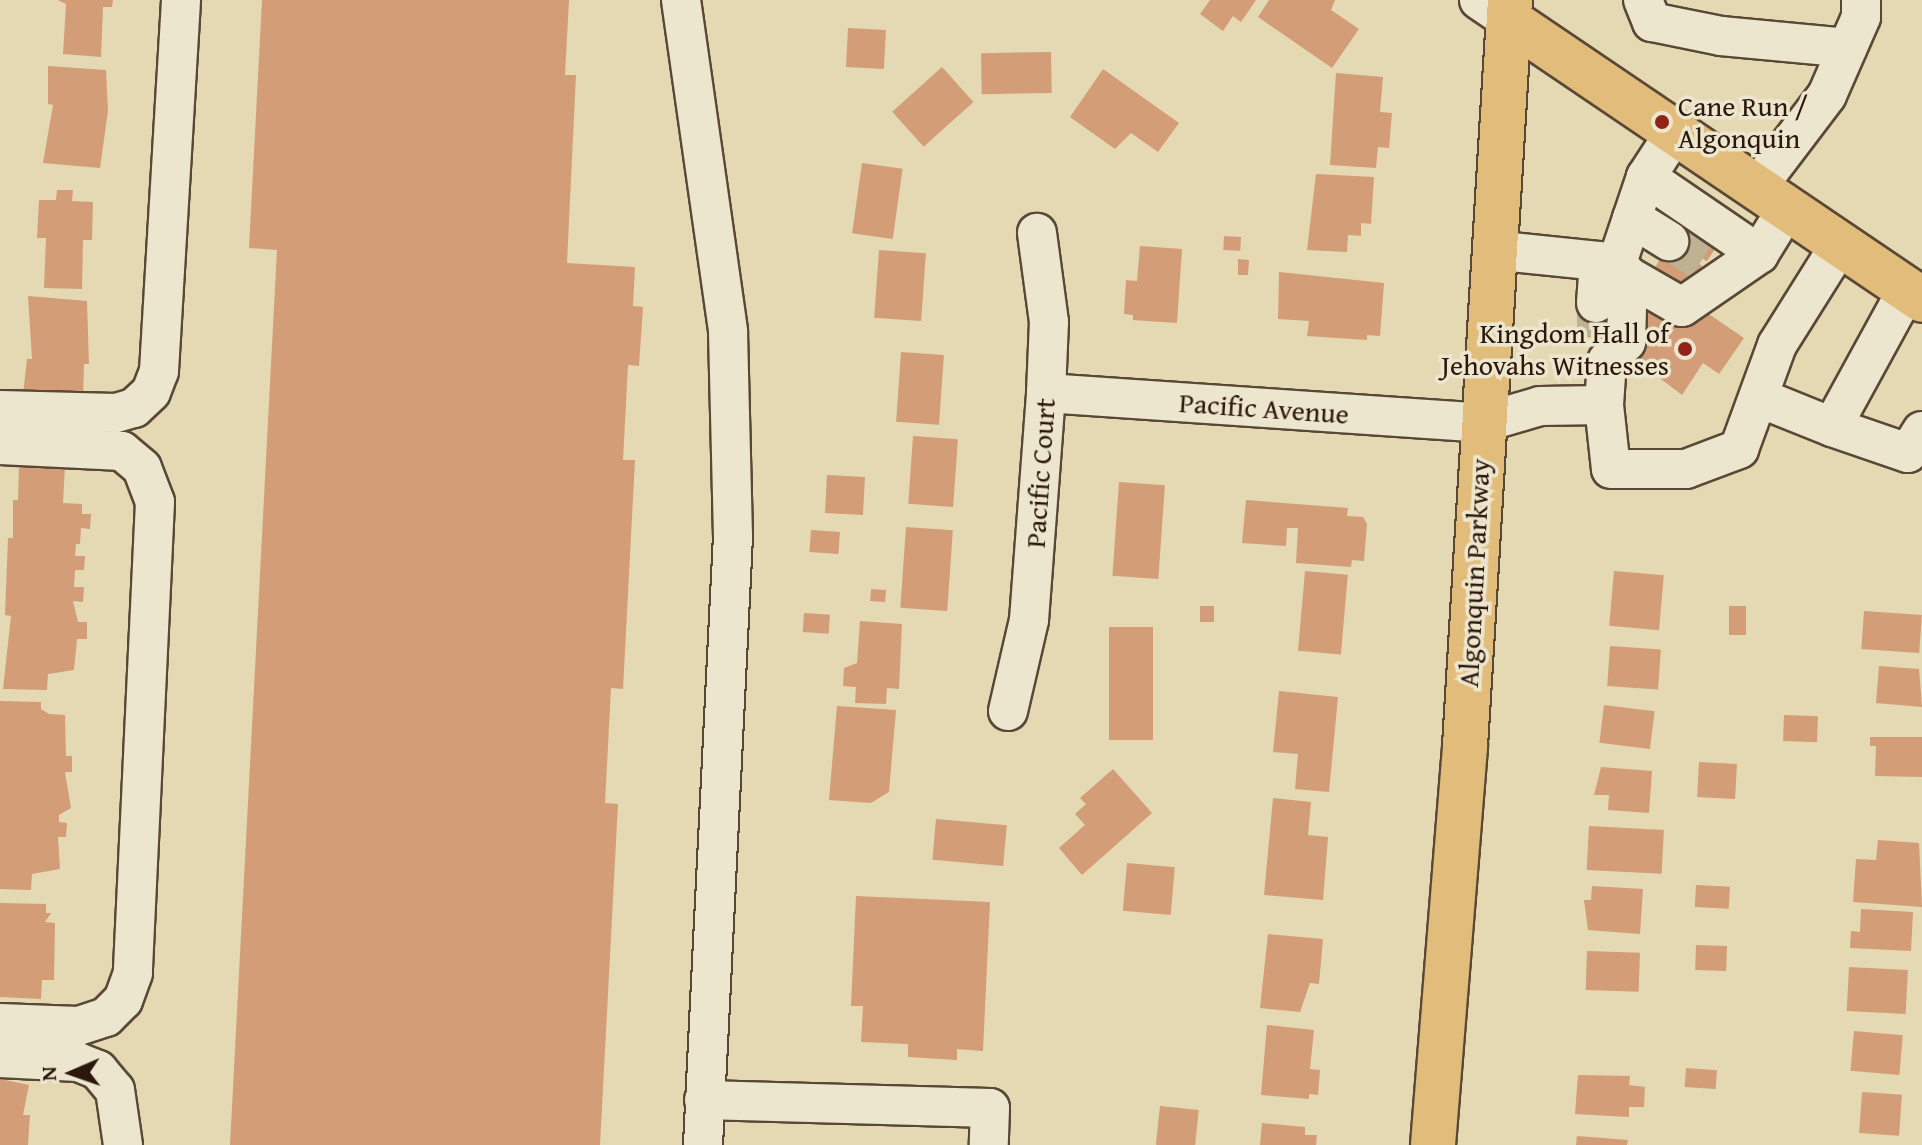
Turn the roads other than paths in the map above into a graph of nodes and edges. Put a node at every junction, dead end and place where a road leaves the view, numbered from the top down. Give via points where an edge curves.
1 (181, 0) edge
2 (681, 0) edge
3 (1643, 0) edge
4 (1861, 0) edge
5 (1499, 7) edge
6 (1847, 48) junction
7 (1676, 131) junction
8 (1646, 177) junction
9 (1773, 196) junction
10 (1632, 218) junction
11 (1037, 233) dead end
12 (1841, 243) junction
13 (1492, 250) junction
14 (1759, 254) junction
15 (1699, 260) junction
16 (1614, 267) junction
17 (1914, 295) edge
18 (1600, 333) junction
19 (1046, 393) junction
20 (1760, 398) junction
21 (1604, 405) junction
22 (0, 410) edge
23 (1482, 423) junction
24 (1832, 427) junction
25 (0, 445) edge
26 (1917, 447) edge
27 (1008, 711) dead end
28 (0, 1023) edge
29 (0, 1058) edge
30 (704, 1100) junction
31 (123, 1145) edge
32 (703, 1145) edge
33 (989, 1145) edge
34 (1433, 1145) edge

1 - 22 street via 159,371 151,392 134,408 116,413
2 - 30 street via 728,332 733,536
3 - 6 street via 1652,22 1721,36
4 - 6 street via 1861,17
5 - 7 main road
5 - 13 main road, Algonquin Parkway
6 - 9 street
7 - 8 street
7 - 9 main road
8 - 10 street
8 - 14 street
9 - 12 main road
9 - 14 street
10 - 15 street
10 - 16 street
11 - 19 street, Pacific Court via 1049,322
12 - 17 main road
12 - 20 street via 1777,345
13 - 16 street
13 - 23 main road, Algonquin Parkway
14 - 15 street
15 - 16 street via 1682,307
16 - 18 street
16 - 18 street via 1626,342
17 - 24 street
18 - 21 street
19 - 23 street, Pacific Avenue
19 - 27 street, Pacific Court via 1029,620
20 - 21 street via 1739,449 1686,469 1611,469
20 - 24 street
21 - 23 street via 1540,406
23 - 34 main road, Algonquin Parkway via 1465,746
24 - 26 street
25 - 28 street via 122,451 142,468 155,502 133,973 123,1000 106,1017 78,1026
29 - 31 street via 78,1062 98,1070 115,1090
30 - 32 street
30 - 33 street via 990,1108

